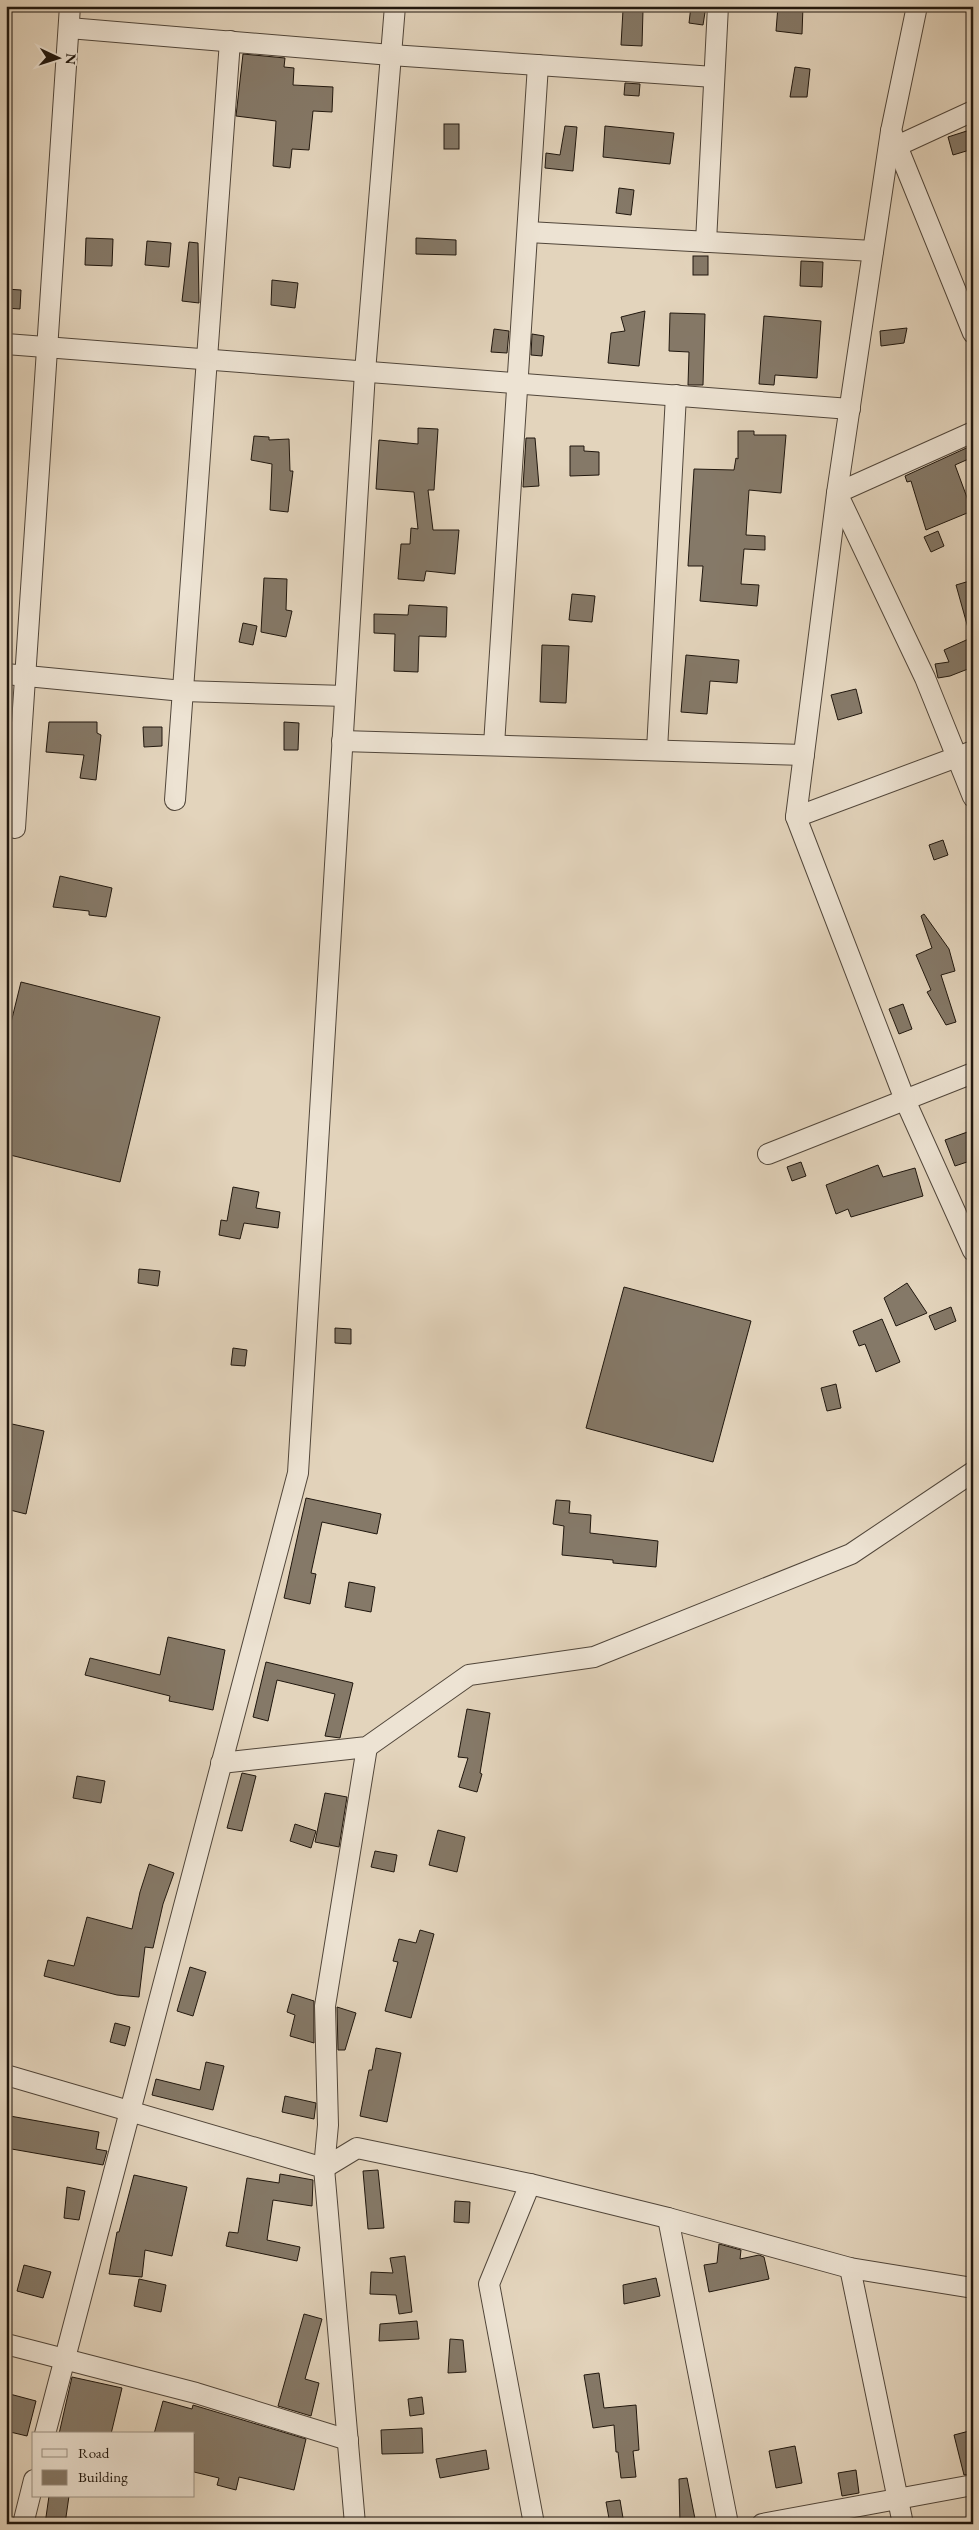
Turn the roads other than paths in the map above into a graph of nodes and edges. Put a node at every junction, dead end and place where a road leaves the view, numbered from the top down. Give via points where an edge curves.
1 (70, 6) edge
2 (395, 6) edge
3 (718, 6) edge
4 (916, 6) edge
5 (69, 28) junction
6 (230, 41) junction
7 (391, 54) junction
8 (538, 65) junction
9 (714, 77) junction
10 (973, 111) edge
11 (894, 138) junction
12 (528, 232) junction
13 (706, 242) junction
14 (873, 251) junction
15 (973, 333) edge
16 (6, 344) edge
17 (46, 347) junction
18 (207, 359) junction
19 (365, 372) junction
20 (518, 384) junction
21 (676, 396) junction
22 (850, 409) junction
23 (973, 432) edge
24 (838, 493) junction
25 (16, 674) edge
26 (183, 691) junction
27 (345, 696) junction
28 (342, 741) junction
29 (494, 745) junction
30 (657, 750) junction
31 (965, 754) edge
32 (804, 755) junction
33 (973, 796) edge
34 (175, 800) dead end
35 (796, 817) junction
36 (15, 828) dead end
37 (973, 1073) edge
38 (905, 1100) junction
39 (768, 1154) dead end
40 (973, 1251) edge
41 (973, 1472) edge
42 (367, 1748) junction
43 (221, 1763) junction
44 (6, 2075) edge
45 (129, 2111) junction
46 (324, 2168) junction
47 (530, 2184) junction
48 (668, 2218) junction
49 (850, 2268) junction
50 (973, 2288) edge
51 (6, 2344) edge
52 (64, 2359) junction
53 (46, 2432) edge
54 (348, 2440) junction
55 (973, 2485) edge
56 (32, 2488) edge
57 (898, 2501) junction
58 (23, 2524) edge
59 (355, 2524) edge
60 (534, 2524) edge
61 (728, 2524) edge
62 (762, 2524) edge
63 (903, 2524) edge

1 - 5 street
2 - 7 street
3 - 9 street
4 - 11 street
5 - 6 street
5 - 17 street
6 - 7 street
6 - 18 street
7 - 8 street
7 - 19 street
8 - 9 street
8 - 12 street
9 - 13 street
10 - 11 street
11 - 14 street
11 - 15 street
12 - 13 street
12 - 20 street
13 - 14 street
14 - 22 street
16 - 17 street
17 - 18 street
17 - 25 street
18 - 19 street
18 - 26 street
19 - 20 street
19 - 27 street
20 - 21 street
20 - 29 street
21 - 22 street
21 - 30 street
22 - 24 street
23 - 24 street
24 - 31 street via 925,678
24 - 32 street
25 - 26 street
25 - 36 street
26 - 27 street
26 - 34 street
27 - 28 street
28 - 29 street
28 - 43 street via 298,1473
29 - 30 street
30 - 32 street
31 - 33 street
31 - 35 street
32 - 35 street
35 - 38 street
37 - 38 street
38 - 39 street
38 - 40 street
41 - 42 street via 851,1554 594,1657 469,1675
42 - 43 street
42 - 46 street via 325,2006 328,2125
43 - 45 street
44 - 45 street
45 - 46 street
45 - 52 street
46 - 47 street via 358,2148
46 - 54 street
47 - 48 street
47 - 60 street via 489,2284
48 - 49 street
48 - 61 street
49 - 50 street
49 - 57 street
51 - 52 street
52 - 53 street
52 - 54 street via 196,2393
54 - 59 street
55 - 57 street
56 - 58 street
57 - 62 street
57 - 63 street

